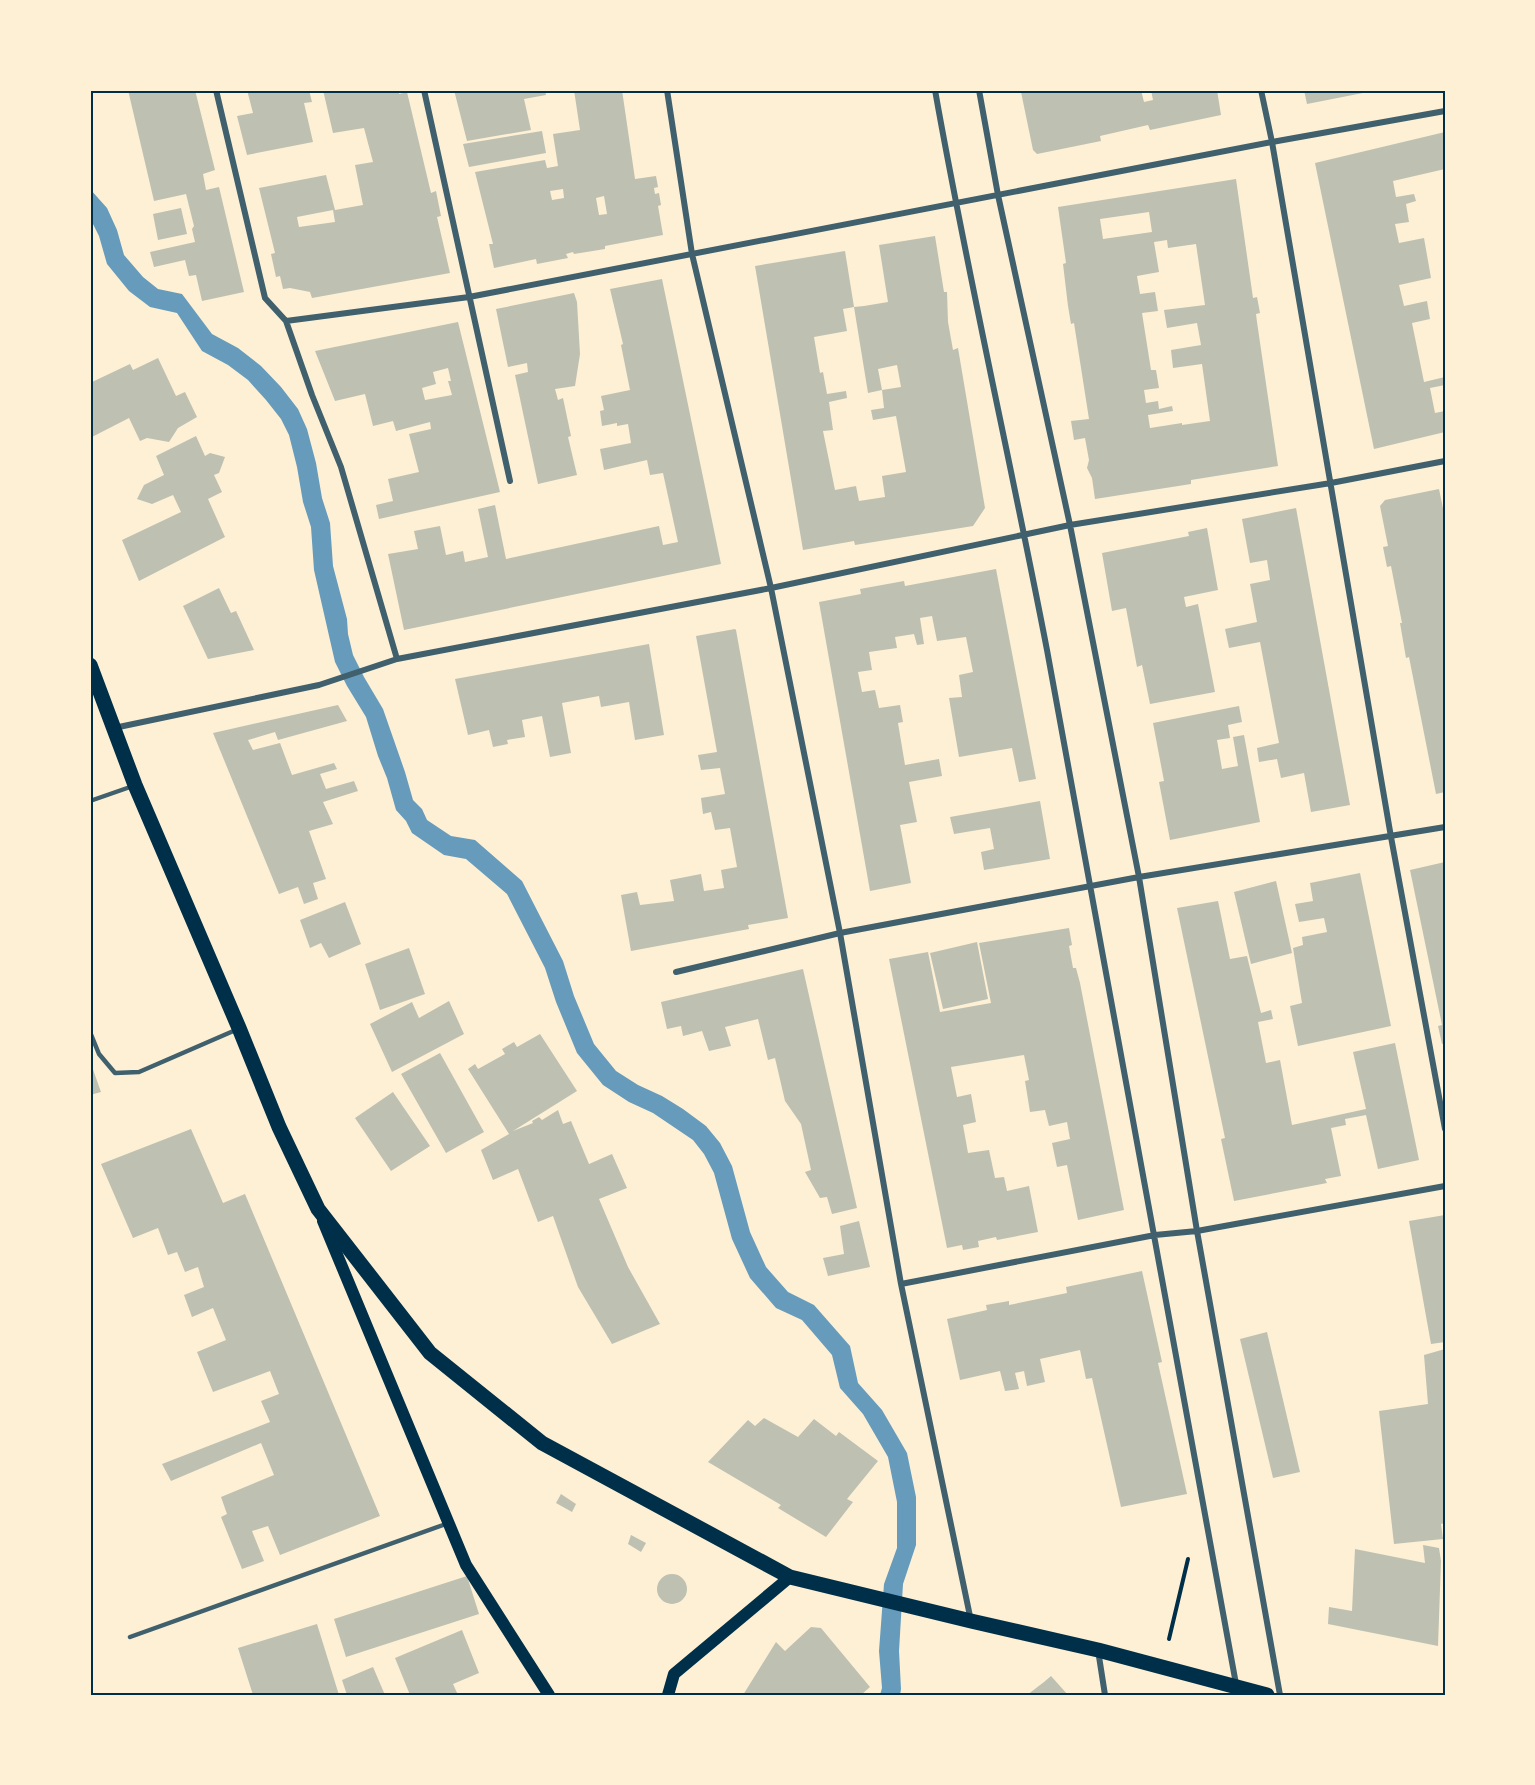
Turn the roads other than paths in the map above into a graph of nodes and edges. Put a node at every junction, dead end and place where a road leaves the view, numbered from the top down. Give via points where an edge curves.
1 (216, 90) edge
2 (424, 90) edge
3 (667, 90) edge
4 (934, 90) edge
5 (979, 90) edge
6 (1262, 90) edge
7 (1445, 111) edge
8 (1272, 142) junction
9 (998, 195) junction
10 (955, 203) junction
11 (692, 254) junction
12 (469, 297) junction
13 (286, 321) junction
14 (1445, 461) edge
15 (510, 480) dead end
16 (1331, 483) junction
17 (1070, 525) junction
18 (1024, 536) junction
19 (771, 588) junction
20 (397, 659) junction
21 (90, 665) edge
22 (114, 728) junction
23 (135, 785) junction
24 (90, 801) edge
25 (1445, 828) edge
26 (1391, 837) junction
27 (1139, 877) junction
28 (1092, 886) junction
29 (840, 933) junction
30 (676, 972) dead end
31 (239, 1028) junction
32 (90, 1032) edge
33 (1445, 1129) edge
34 (1445, 1186) edge
35 (318, 1209) junction
36 (1197, 1231) junction
37 (1155, 1235) junction
38 (901, 1284) junction
39 (449, 1523) junction
40 (790, 1577) junction
41 (971, 1621) junction
42 (130, 1637) dead end
43 (1098, 1650) junction
44 (1236, 1687) junction
45 (549, 1695) edge
46 (668, 1695) edge
47 (1105, 1695) edge
48 (1267, 1695) edge
49 (1280, 1695) edge

1 - 13 street via 265,298
2 - 12 street
3 - 11 street
4 - 10 street
5 - 9 street
6 - 8 street
7 - 8 street
8 - 9 street
8 - 16 street
9 - 10 street
9 - 17 street
10 - 11 street
10 - 18 street
11 - 12 street
11 - 19 street
12 - 13 street
12 - 15 street
13 - 20 street via 341,466
14 - 16 street
16 - 17 street
16 - 26 street
17 - 18 street
17 - 27 street
18 - 19 street
18 - 28 street
19 - 20 street
19 - 29 street
20 - 22 street via 319,685
21 - 22 main road
22 - 23 main road
23 - 24 lane
23 - 31 main road
25 - 26 street
26 - 27 street
26 - 33 street
27 - 28 street
27 - 36 street
28 - 29 street
28 - 37 street
29 - 30 street
29 - 38 street
31 - 32 lane via 139,1072 115,1073 99,1054
31 - 35 main road
34 - 36 street
35 - 39 main road
35 - 40 main road via 430,1353 542,1443
36 - 37 street
36 - 49 street
37 - 38 street
37 - 44 street
38 - 41 street
39 - 42 lane
39 - 45 main road via 466,1565
40 - 41 main road
40 - 46 main road via 674,1674
41 - 43 main road
43 - 44 main road
43 - 47 street
44 - 48 main road

